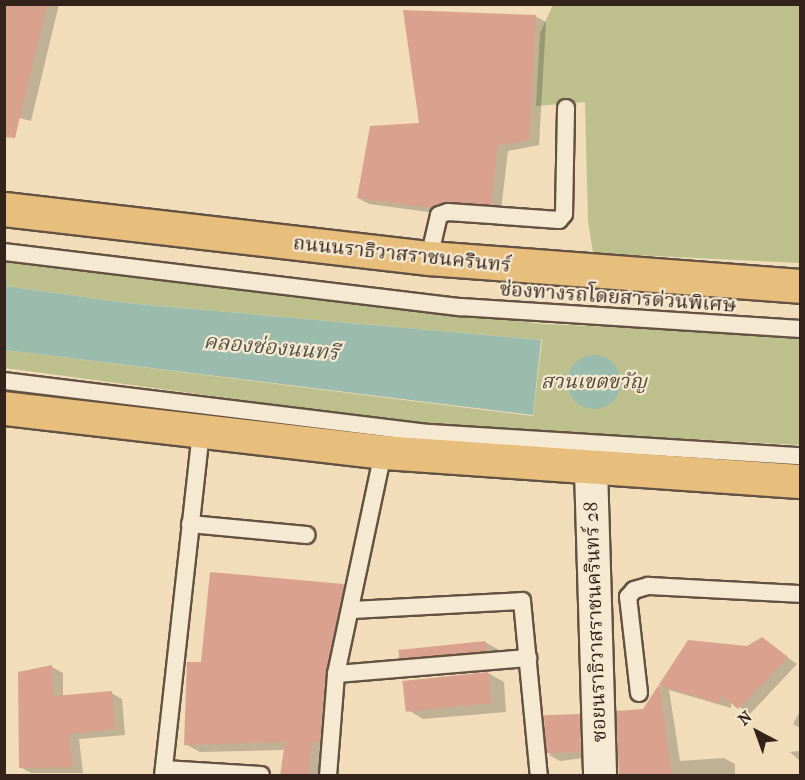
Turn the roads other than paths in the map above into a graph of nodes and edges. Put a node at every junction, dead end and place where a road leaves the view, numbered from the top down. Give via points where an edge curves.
1 (566, 108) dead end
2 (4, 209) edge
3 (4, 252) edge
4 (429, 258) junction
5 (801, 286) edge
6 (801, 329) edge
7 (4, 381) edge
8 (4, 408) edge
9 (201, 432) junction
10 (383, 452) junction
11 (801, 456) edge
12 (591, 469) junction
13 (801, 481) edge
14 (190, 524) junction
15 (306, 535) dead end
16 (801, 594) edge
17 (351, 610) junction
18 (528, 658) junction
19 (336, 674) junction
20 (639, 693) dead end
21 (164, 772) edge
22 (261, 775) edge
23 (328, 776) edge
24 (539, 776) edge
25 (600, 776) edge

1 - 4 lane via 564,214 559,219 448,212 439,215
2 - 4 main road, ถนนนราธิวาสราชนครินทร์
3 - 6 lane, ช่องทางรถโดยสารด่วนพิเศษ via 461,307
4 - 5 main road, ถนนนราธิวาสราชนครินทร์
7 - 11 lane via 430,433
8 - 9 main road
9 - 10 main road
9 - 14 lane
10 - 12 main road
10 - 17 lane
12 - 13 main road
12 - 25 street, ซอยนราธิวาสราชนครินทร์ 28
14 - 15 lane
14 - 21 lane
16 - 20 lane via 648,586 634,590 628,597
17 - 18 lane via 522,601
17 - 19 lane
18 - 19 lane
18 - 24 lane
19 - 23 lane
21 - 22 lane

